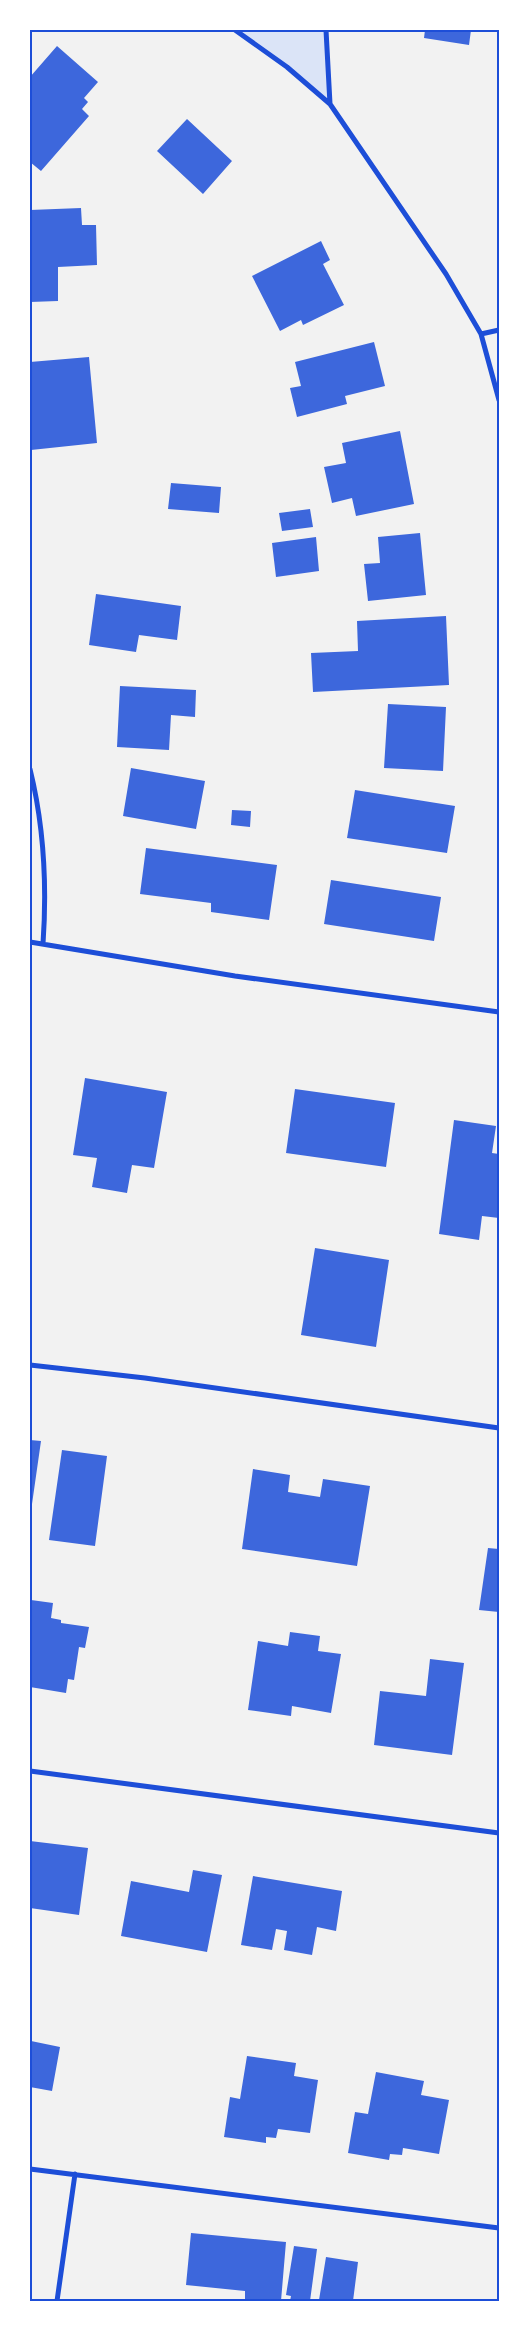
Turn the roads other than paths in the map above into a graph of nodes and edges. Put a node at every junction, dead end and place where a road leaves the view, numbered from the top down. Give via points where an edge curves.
1 (235, 30) edge
2 (326, 30) edge
3 (330, 104) junction
4 (499, 330) edge
5 (481, 334) junction
6 (499, 400) edge
7 (30, 769) edge
8 (30, 942) edge
9 (43, 944) junction
10 (499, 1012) edge
11 (30, 1364) edge
12 (499, 1428) edge
13 (30, 1771) edge
14 (499, 1833) edge
15 (30, 2169) edge
16 (75, 2174) junction
17 (499, 2228) edge
18 (57, 2301) edge

1 - 3 street via 287,67
2 - 3 street
3 - 5 street via 446,274
4 - 5 street
5 - 6 street
7 - 9 street via 42,844 46,901
8 - 9 street
9 - 10 street via 235,976
11 - 12 street
13 - 14 street
15 - 16 street
16 - 17 street
16 - 18 street

